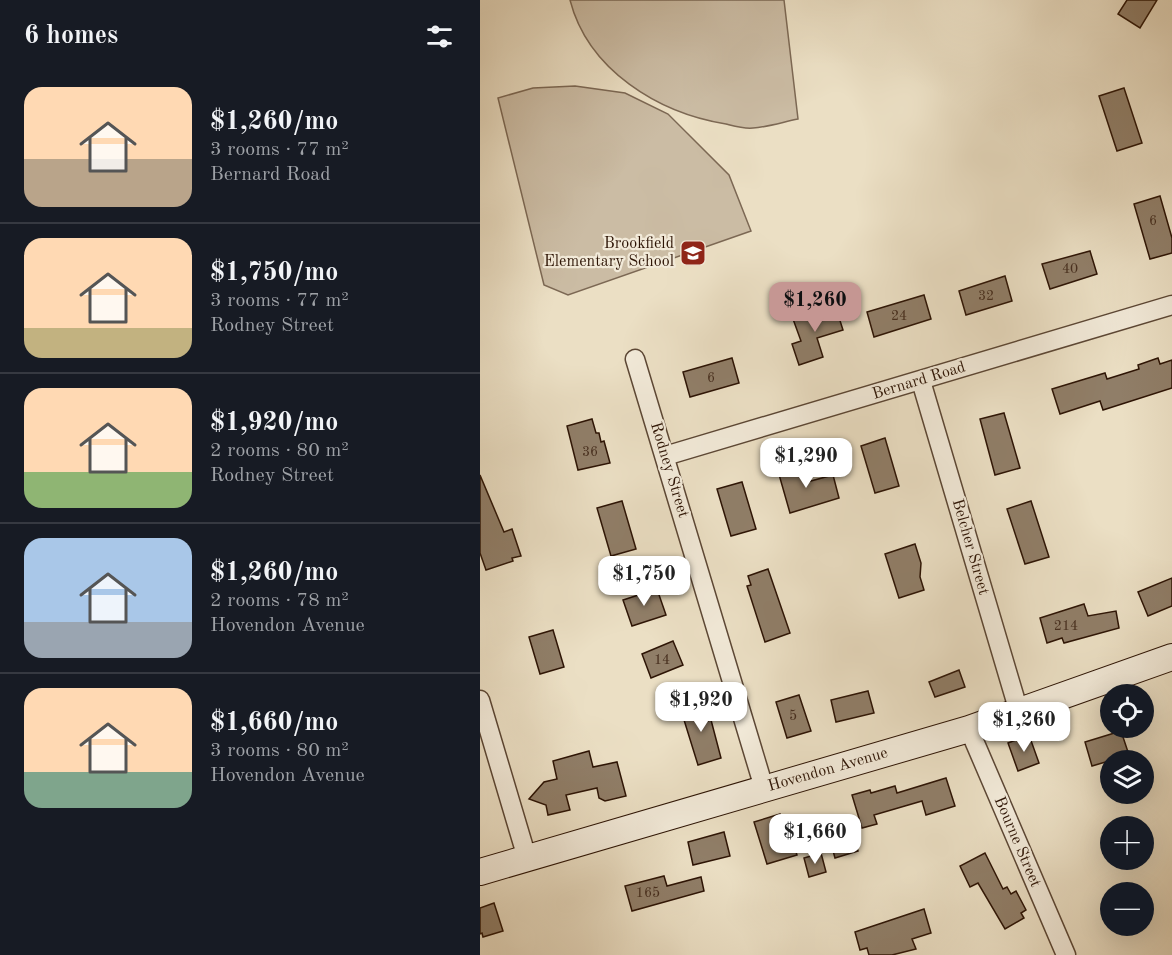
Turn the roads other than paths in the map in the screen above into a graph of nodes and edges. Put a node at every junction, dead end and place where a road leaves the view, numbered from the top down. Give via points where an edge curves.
1 (1172, 305) edge
2 (635, 359) dead end
3 (921, 381) junction
4 (665, 456) junction
5 (1172, 657) edge
6 (480, 700) edge
7 (1019, 712) junction
8 (969, 729) junction
9 (764, 788) junction
10 (527, 858) junction
11 (480, 872) edge
12 (1066, 955) edge

1 - 3 street, Bernard Road
2 - 4 street, Rodney Street
3 - 4 street, Bernard Road
3 - 7 street, Belcher Street
4 - 9 street, Rodney Street
5 - 7 street, Hovendon Avenue
6 - 10 street
7 - 8 street, Hovendon Avenue
8 - 9 street, Hovendon Avenue
8 - 12 street, Bourne Street
9 - 10 street, Hovendon Avenue
10 - 11 street, Hovendon Avenue

